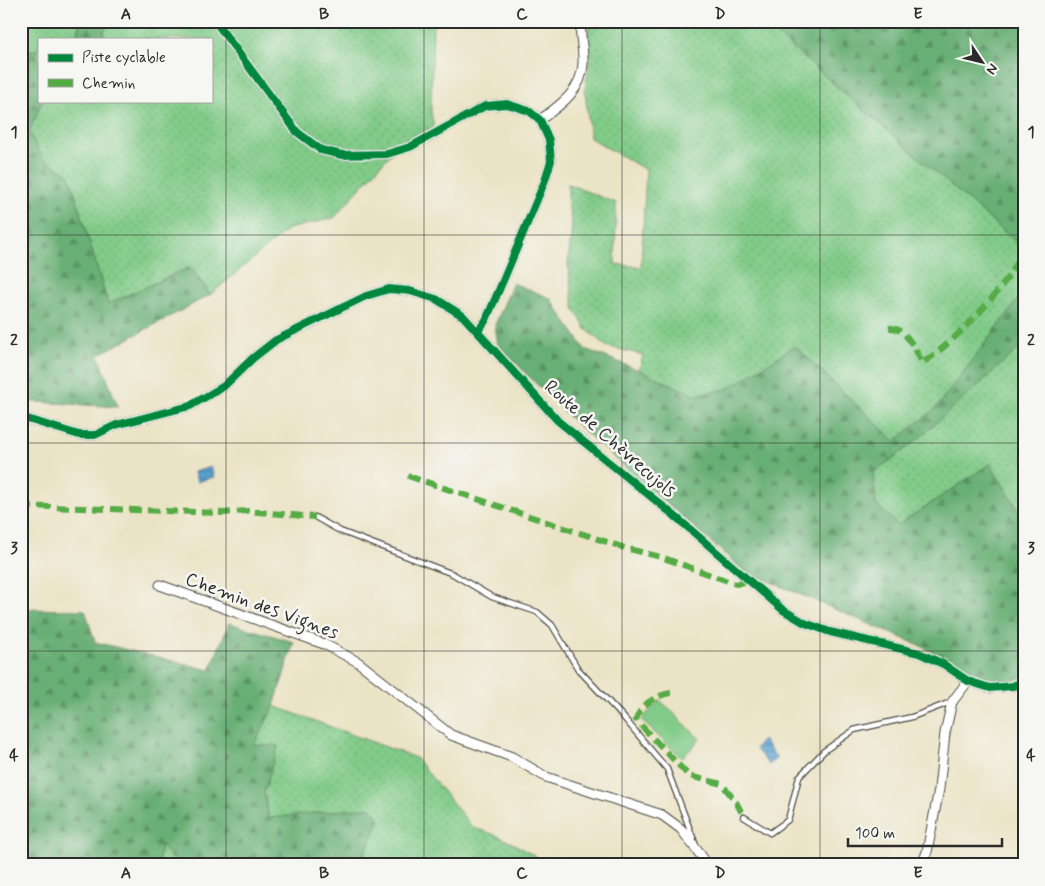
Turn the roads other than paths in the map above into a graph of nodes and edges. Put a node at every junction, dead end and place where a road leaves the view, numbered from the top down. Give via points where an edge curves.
1 (215, 21) edge
2 (581, 21) edge
3 (540, 120) junction
4 (478, 331) junction
5 (21, 417) edge
6 (315, 517) dead end
7 (160, 585) dead end
8 (968, 681) junction
9 (1024, 681) edge
10 (952, 702) junction
11 (744, 817) dead end
12 (698, 850) junction
13 (708, 865) edge
14 (922, 865) edge

1 - 3 street via 297,132 321,150 342,154 387,154 410,147 485,106 507,104 528,111
2 - 3 street via 583,64 580,79 572,93
3 - 4 street via 549,140 551,161 486,320
4 - 5 street, Route de Chèvrecujols via 463,316 436,299 389,289 366,296 276,340 224,386 190,406 116,425 95,435 79,435
4 - 8 street, Route de Chèvrecujols via 558,421 783,610 830,632 919,653
6 - 12 lane via 340,531 453,574 492,597 537,612 552,625 578,669 667,769
7 - 12 street, Chemin des Vignes via 324,644 358,662 451,735 512,757 546,778 662,815 681,829
8 - 9 street, Route de Chèvrecujols via 990,688 1014,686
8 - 10 street
10 - 11 lane via 912,717 854,730 824,751 799,777 788,820 770,833
10 - 14 street via 927,852
12 - 13 street, Chemin des Vignes

